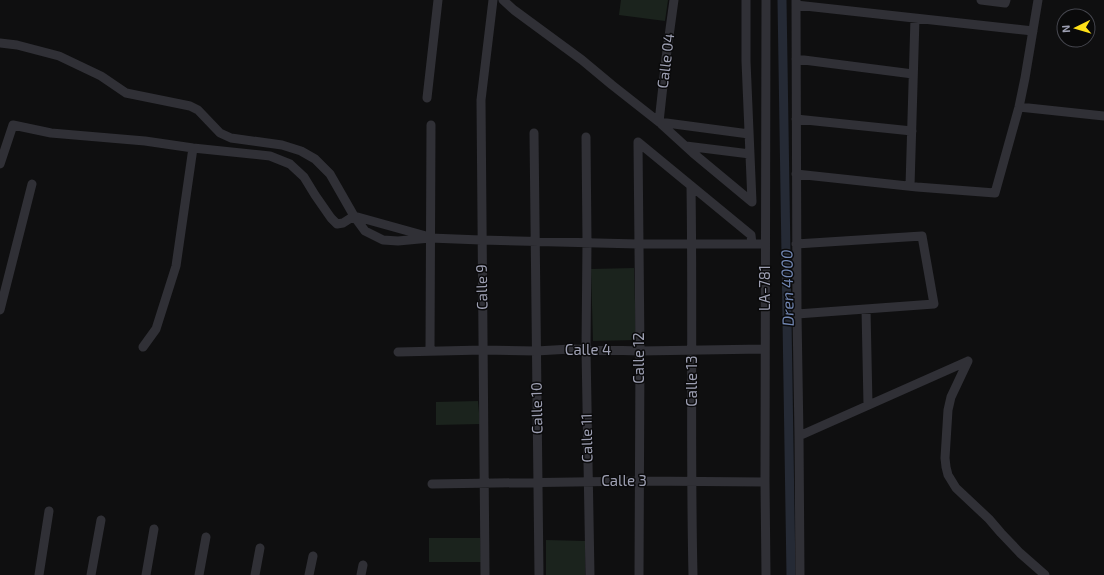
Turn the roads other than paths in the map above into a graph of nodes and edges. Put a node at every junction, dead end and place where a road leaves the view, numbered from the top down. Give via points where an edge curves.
1 (438, 0) edge
2 (493, 0) edge
3 (503, 0) edge
4 (674, 0) edge
5 (746, 0) edge
6 (766, 0) edge
7 (981, 0) edge
8 (1006, 0) edge
9 (1038, 0) edge
10 (796, 3) edge
11 (916, 18) junction
12 (1033, 31) junction
13 (0, 43) edge
14 (796, 59) junction
15 (914, 74) junction
16 (427, 98) dead end
17 (1018, 107) junction
18 (1104, 116) edge
19 (796, 119) junction
20 (659, 122) junction
21 (431, 125) dead end
22 (912, 131) junction
23 (534, 132) dead end
24 (749, 134) junction
25 (586, 137) dead end
26 (686, 146) junction
27 (193, 148) junction
28 (750, 154) junction
29 (0, 164) edge
30 (796, 174) junction
31 (32, 184) dead end
32 (691, 186) junction
33 (910, 186) junction
34 (354, 216) junction
35 (430, 238) junction
36 (482, 240) junction
37 (535, 241) junction
38 (587, 242) junction
39 (692, 243) junction
40 (638, 244) junction
41 (752, 244) junction
42 (765, 244) junction
43 (796, 244) junction
44 (866, 309) junction
45 (0, 310) edge
46 (797, 314) junction
47 (143, 347) dead end
48 (765, 349) junction
49 (483, 350) junction
50 (586, 350) junction
51 (692, 350) junction
52 (430, 351) junction
53 (536, 351) junction
54 (640, 351) junction
55 (398, 352) dead end
56 (868, 405) junction
57 (799, 436) junction
58 (588, 481) junction
59 (639, 481) junction
60 (691, 481) junction
61 (538, 482) junction
62 (765, 482) junction
63 (484, 483) junction
64 (432, 484) dead end
65 (49, 511) dead end
66 (100, 520) dead end
67 (154, 529) dead end
68 (206, 538) dead end
69 (260, 548) dead end
70 (313, 556) dead end
71 (363, 565) dead end
72 (39, 575) edge
73 (91, 575) edge
74 (146, 575) edge
75 (199, 575) edge
76 (255, 575) edge
77 (309, 575) edge
78 (361, 575) edge
79 (485, 575) edge
80 (539, 575) edge
81 (590, 575) edge
82 (639, 575) edge
83 (693, 575) edge
84 (766, 575) edge
85 (800, 575) edge
86 (1044, 575) edge

1 - 16 street
2 - 36 street, Calle 9 via 481,100
3 - 20 street
4 - 20 street, Calle 04
5 - 24 street
6 - 42 street, LA-781 / LA-781
7 - 8 street via 1005,3
9 - 12 street
10 - 11 street
10 - 14 street
11 - 12 street
11 - 15 street
12 - 17 street
13 - 34 street via 59,56 100,76 126,93 190,106 198,110 220,133 231,138 282,145 301,151 315,159 330,174
14 - 15 street
14 - 19 street
15 - 22 street
17 - 18 street
17 - 33 street via 995,193
19 - 22 street
19 - 30 street
20 - 24 street
20 - 26 street
21 - 35 street
22 - 33 street
23 - 37 street, Calle 10
24 - 28 street
25 - 38 street, Calle 11
26 - 28 street
26 - 28 street via 752,202
27 - 29 street via 51,133 13,125
27 - 34 street via 270,156 290,164 304,176 337,224
27 - 47 street via 176,266 156,329
30 - 33 street
30 - 43 street
31 - 45 street
32 - 39 street, Calle 13
32 - 40 street, Calle 12 via 638,142
32 - 41 street via 751,235
34 - 35 street
34 - 35 street via 365,231 383,240 398,242
35 - 36 street
35 - 52 street
36 - 37 street
36 - 49 street, Calle 9
37 - 38 street
37 - 53 street, Calle 10
38 - 40 street
38 - 50 street, Calle 11
39 - 40 street
39 - 41 street
39 - 51 street, Calle 13
40 - 54 street, Calle 12
41 - 42 street
42 - 48 street, LA-781 / LA-781
43 - 44 street via 922,236 934,304
43 - 46 street
44 - 46 street
44 - 56 street
46 - 57 street
48 - 51 street, Calle 4
48 - 62 street, LA-781 / LA-781
49 - 52 street, Calle 4
49 - 53 street, Calle 4
49 - 63 street, Calle 9
50 - 53 street, Calle 4
50 - 54 street, Calle 4
50 - 58 street, Calle 11
51 - 54 street, Calle 4
51 - 60 street, Calle 13
52 - 55 street, Calle 4
53 - 61 street, Calle 10
54 - 59 street, Calle 12
56 - 57 street
56 - 86 street via 968,361 951,396 948,410 945,452 948,475 956,488
57 - 85 street
58 - 59 street, Calle 3
58 - 61 street, Calle 3
58 - 81 street, Calle 11
59 - 60 street, Calle 3
59 - 82 street, Calle 12
60 - 62 street, Calle 3
60 - 83 street, Calle 13
61 - 63 street, Calle 3
61 - 80 street, Calle 10
62 - 84 street, LA-781 / LA-781
63 - 64 street, Calle 3
63 - 79 street, Calle 9
65 - 72 street
66 - 73 street
67 - 74 street
68 - 75 street
69 - 76 street
70 - 77 street
71 - 78 street

